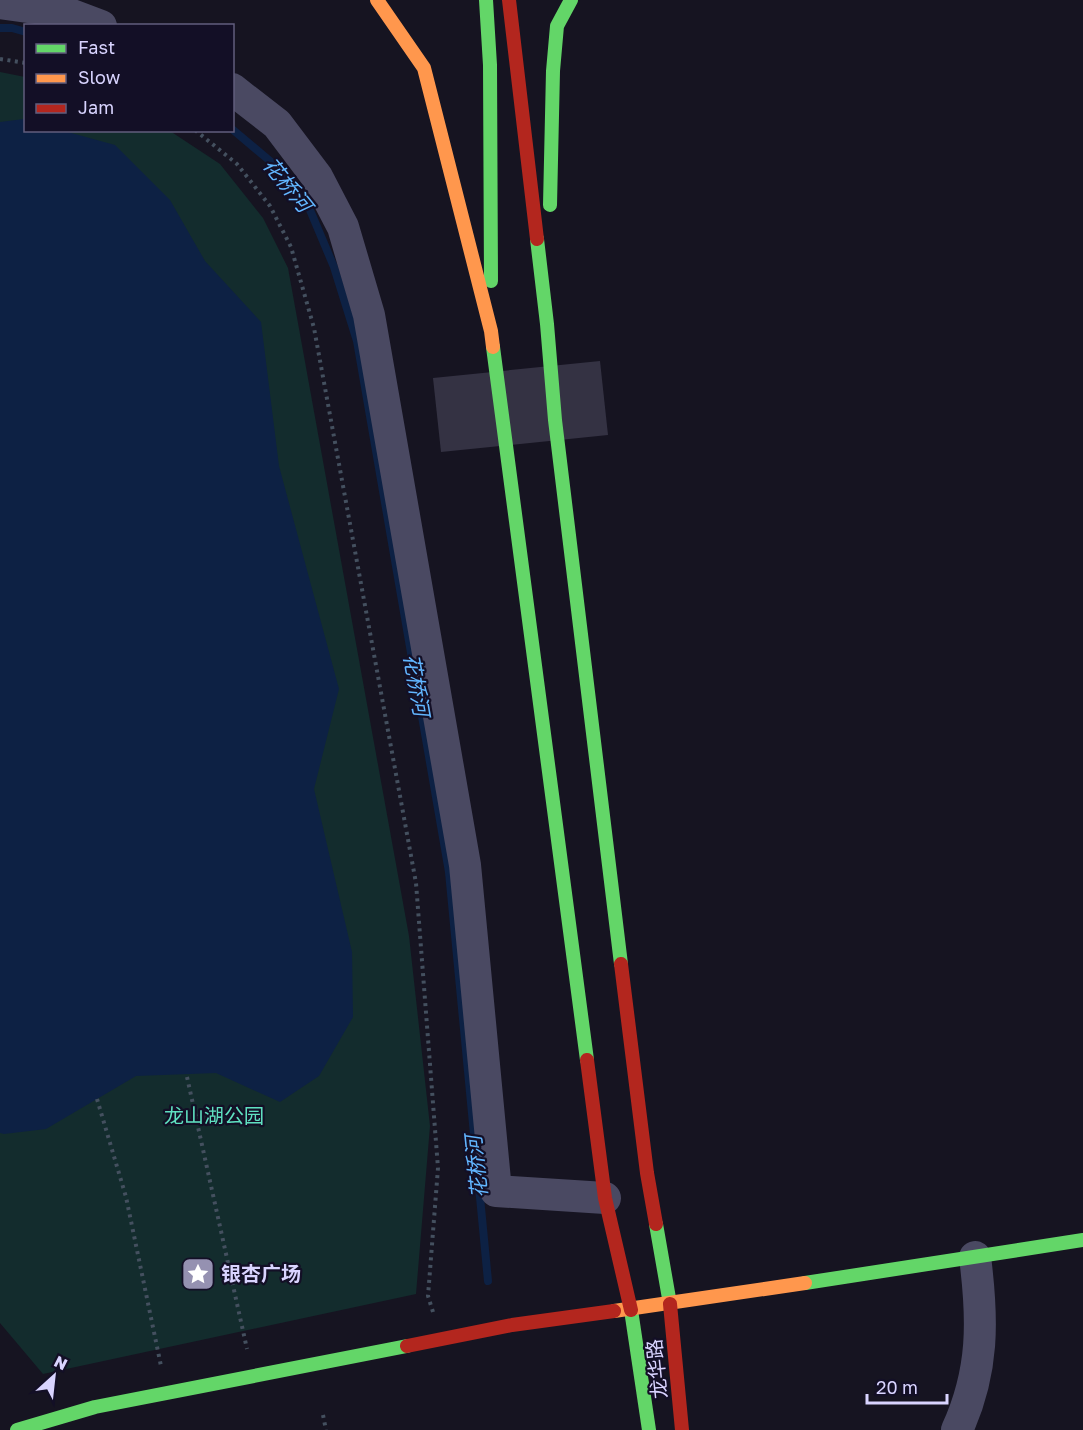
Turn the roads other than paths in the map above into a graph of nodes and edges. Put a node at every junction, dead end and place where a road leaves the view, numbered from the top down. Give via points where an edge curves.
1 (377, 0) edge
2 (486, 0) edge
3 (509, 0) edge
4 (571, 0) edge
5 (0, 3) edge
6 (96, 24) edge
7 (234, 91) edge
8 (547, 324) junction
9 (491, 331) junction
10 (605, 1198) junction
11 (1083, 1240) edge
12 (975, 1257) junction
13 (670, 1304) junction
14 (631, 1310) junction
15 (16, 1430) edge
16 (649, 1430) edge
17 (682, 1430) edge
18 (957, 1430) edge

1 - 9 main road via 424,68
2 - 9 main road via 490,65
3 - 8 main road
4 - 8 main road via 557,26 553,71
5 - 6 street via 64,12
7 - 10 street via 277,124 317,177 343,227 369,315 465,866 496,1191
8 - 13 main road, 龙华路 via 555,420 644,1149
9 - 10 main road, 龙华路
10 - 14 main road, 龙华路
11 - 12 main road
12 - 13 main road
12 - 18 street via 981,1326 979,1357
13 - 14 main road
13 - 17 main road, 龙华路
14 - 15 main road via 512,1325 440,1339 95,1407
14 - 16 main road, 龙华路

